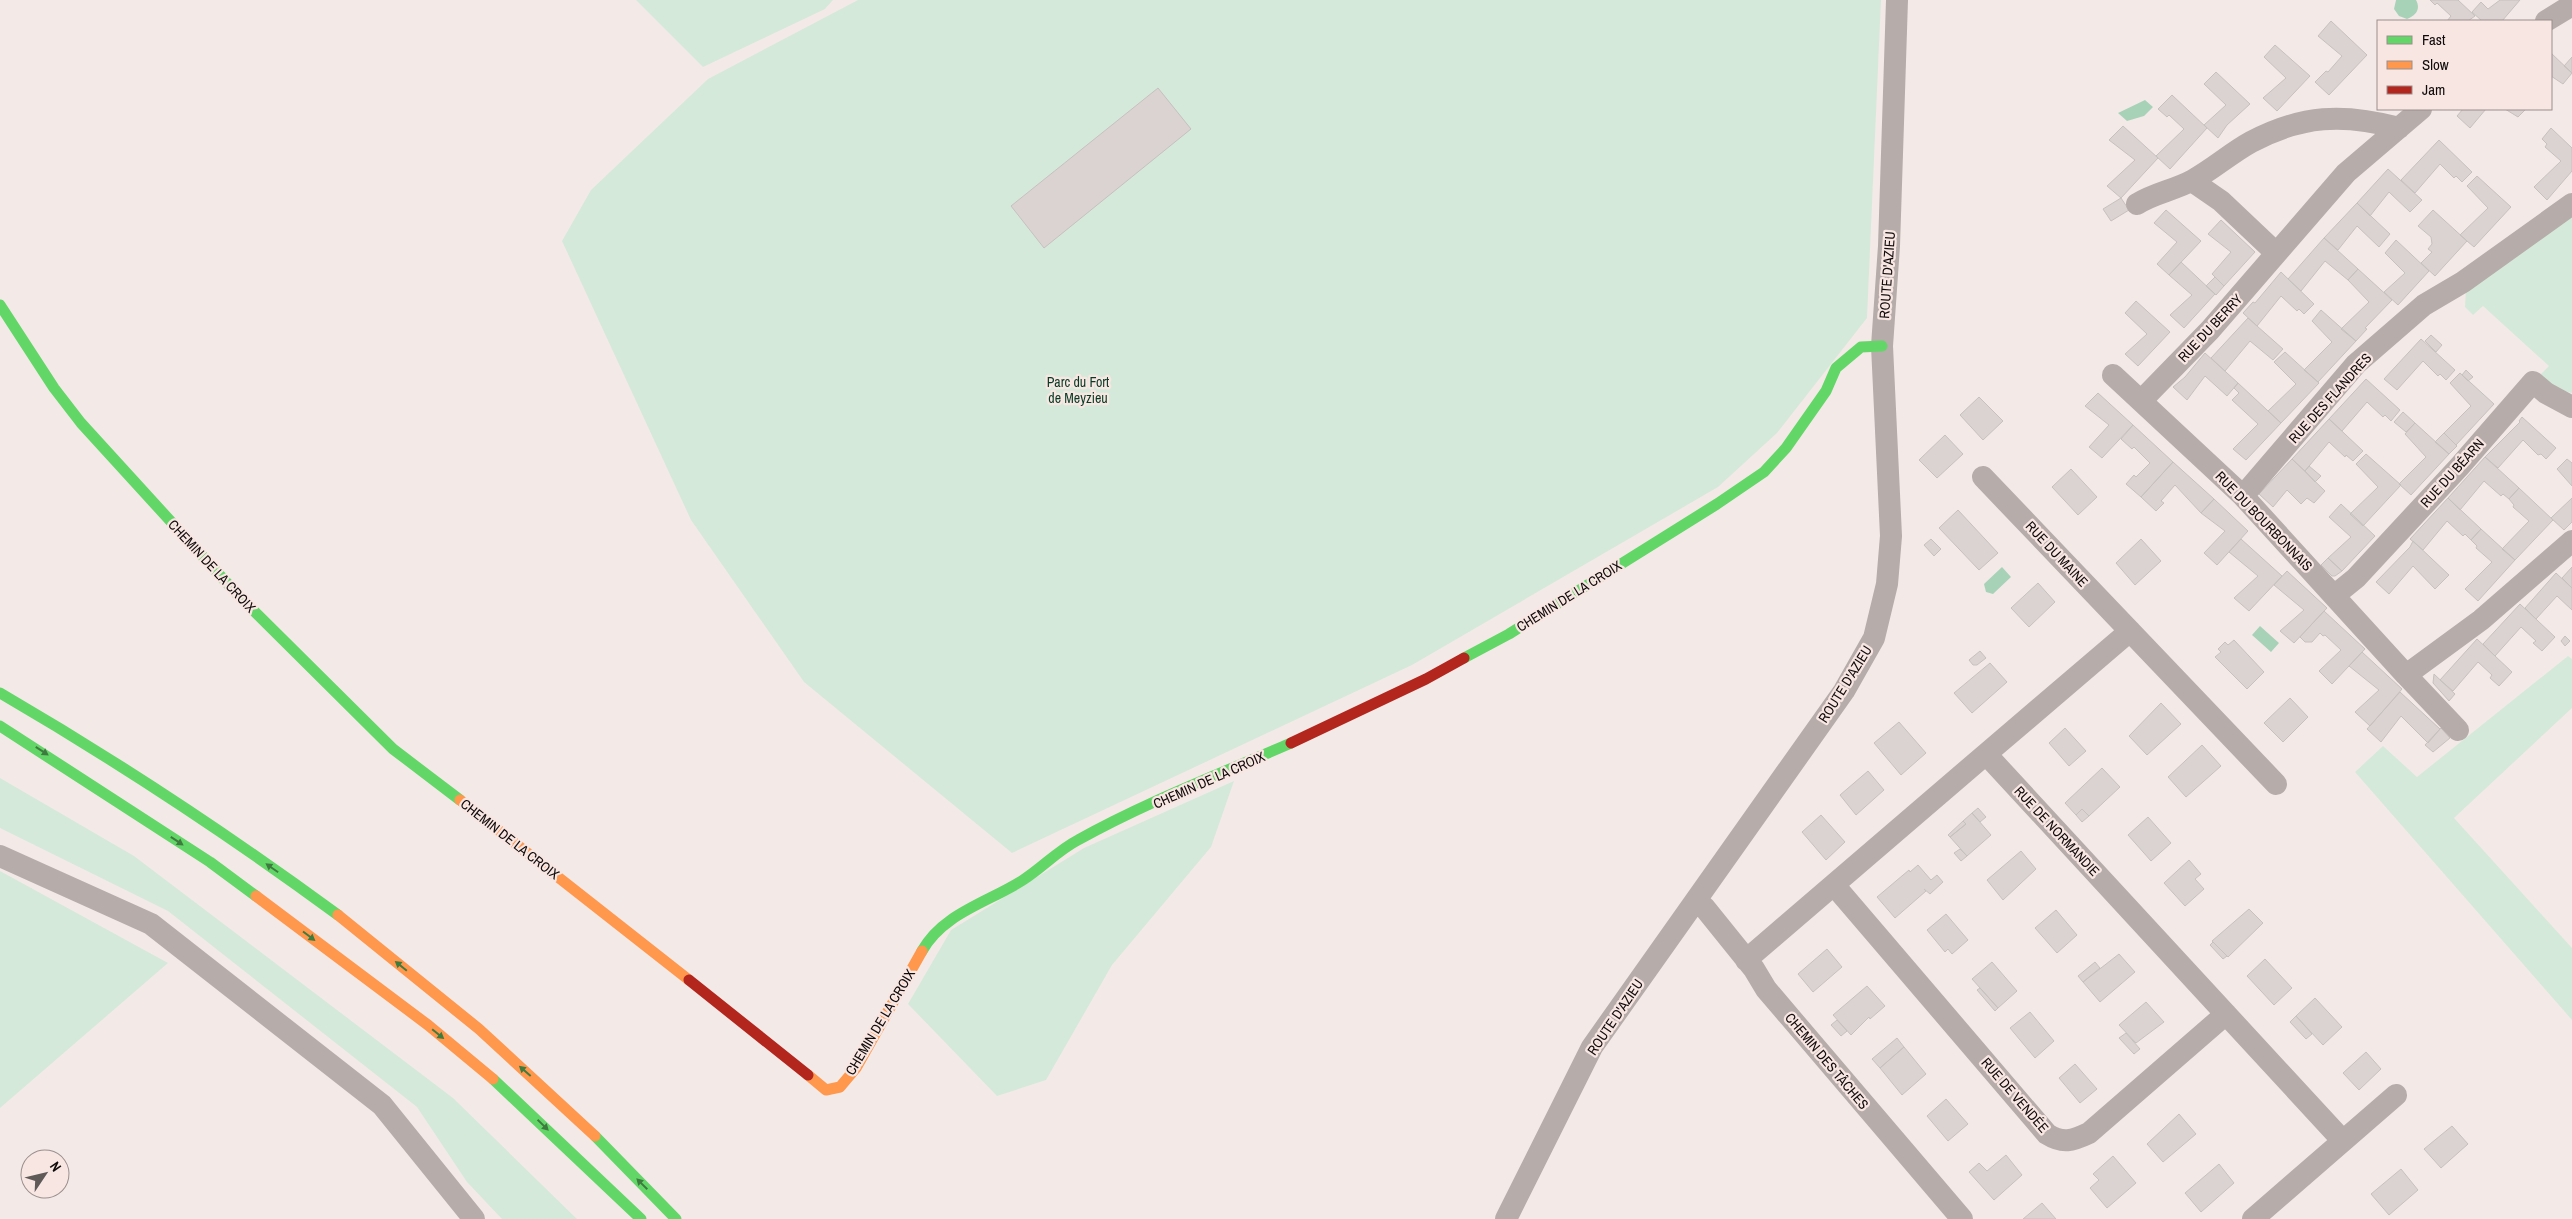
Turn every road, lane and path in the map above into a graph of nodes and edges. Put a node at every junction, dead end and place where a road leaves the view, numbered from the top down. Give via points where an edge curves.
1 (1897, 0) edge
2 (2572, 5) edge
3 (2548, 20) edge
4 (2420, 110) edge
5 (2399, 128) junction
6 (2192, 181) junction
7 (2137, 204) dead end
8 (2572, 204) edge
9 (2276, 253) junction
10 (0, 305) edge
11 (1882, 346) junction
12 (2113, 375) dead end
13 (2141, 401) junction
14 (2572, 407) edge
15 (1984, 477) dead end
16 (2243, 496) junction
17 (2572, 542) edge
18 (2335, 594) junction
19 (2130, 631) junction
20 (2406, 675) junction
21 (0, 693) edge
22 (0, 726) edge
23 (2458, 730) dead end
24 (1986, 754) junction
25 (2276, 784) dead end
26 (0, 856) edge
27 (1834, 885) junction
28 (1696, 901) junction
29 (1746, 960) junction
30 (2226, 1014) junction
31 (2396, 1095) dead end
32 (2343, 1141) junction
33 (2260, 1217) edge
34 (474, 1219) edge
35 (641, 1219) edge
36 (676, 1219) edge
37 (1506, 1219) edge
38 (1962, 1219) edge

1 - 11 street, ROUTE D'AZIEU via 1889,246
2 - 3 street
4 - 5 street, RUE DU BERRY
5 - 6 street via 2361,119 2322,119 2284,127 2249,143
5 - 9 street, RUE DU BERRY via 2346,173
6 - 7 street
6 - 9 street via 2221,201
8 - 16 street, RUE DES FLANDRES via 2463,282 2424,305 2356,364
9 - 13 street, RUE DU BERRY via 2210,330
10 - 11 main road, CHEMIN DE LA CROIX via 81,423 237,594 393,749 599,907 826,1090 840,1087 856,1068 924,947 953,917 1024,880 1077,840 1321,730 1509,634 1764,472 1786,448 1826,391 1836,368 1861,347
11 - 28 street, ROUTE D'AZIEU via 1891,536 1887,584 1874,638 1844,691
12 - 13 street, RUE DU BOURBONNAIS
13 - 16 street, RUE DU BOURBONNAIS
14 - 18 street, RUE DU BÉARN via 2546,394 2533,382 2356,578
15 - 19 street, RUE DU MAINE
16 - 18 street, RUE DU BOURBONNAIS
17 - 20 street via 2480,620
18 - 20 street, RUE DU BOURBONNAIS
19 - 24 street
19 - 25 street, RUE DU MAINE
20 - 23 street, RUE DU BOURBONNAIS
36 -> 21 main road via 542,1085 444,1000 331,910 222,832
22 -> 35 main road via 210,862 428,1025 526,1109
24 - 27 street
24 - 30 street, RUE DE NORMANDIE
26 - 34 street via 151,924 382,1105
27 - 29 street
27 - 30 street, RUE DE VENDÉE via 2047,1134 2060,1142 2089,1133
28 - 29 street, CHEMIN DES TÂCHES
28 - 37 street, ROUTE D'AZIEU via 1592,1047
29 - 38 street, CHEMIN DES TÂCHES via 1766,989
30 - 32 street, RUE DE NORMANDIE
31 - 32 street
32 - 33 street

